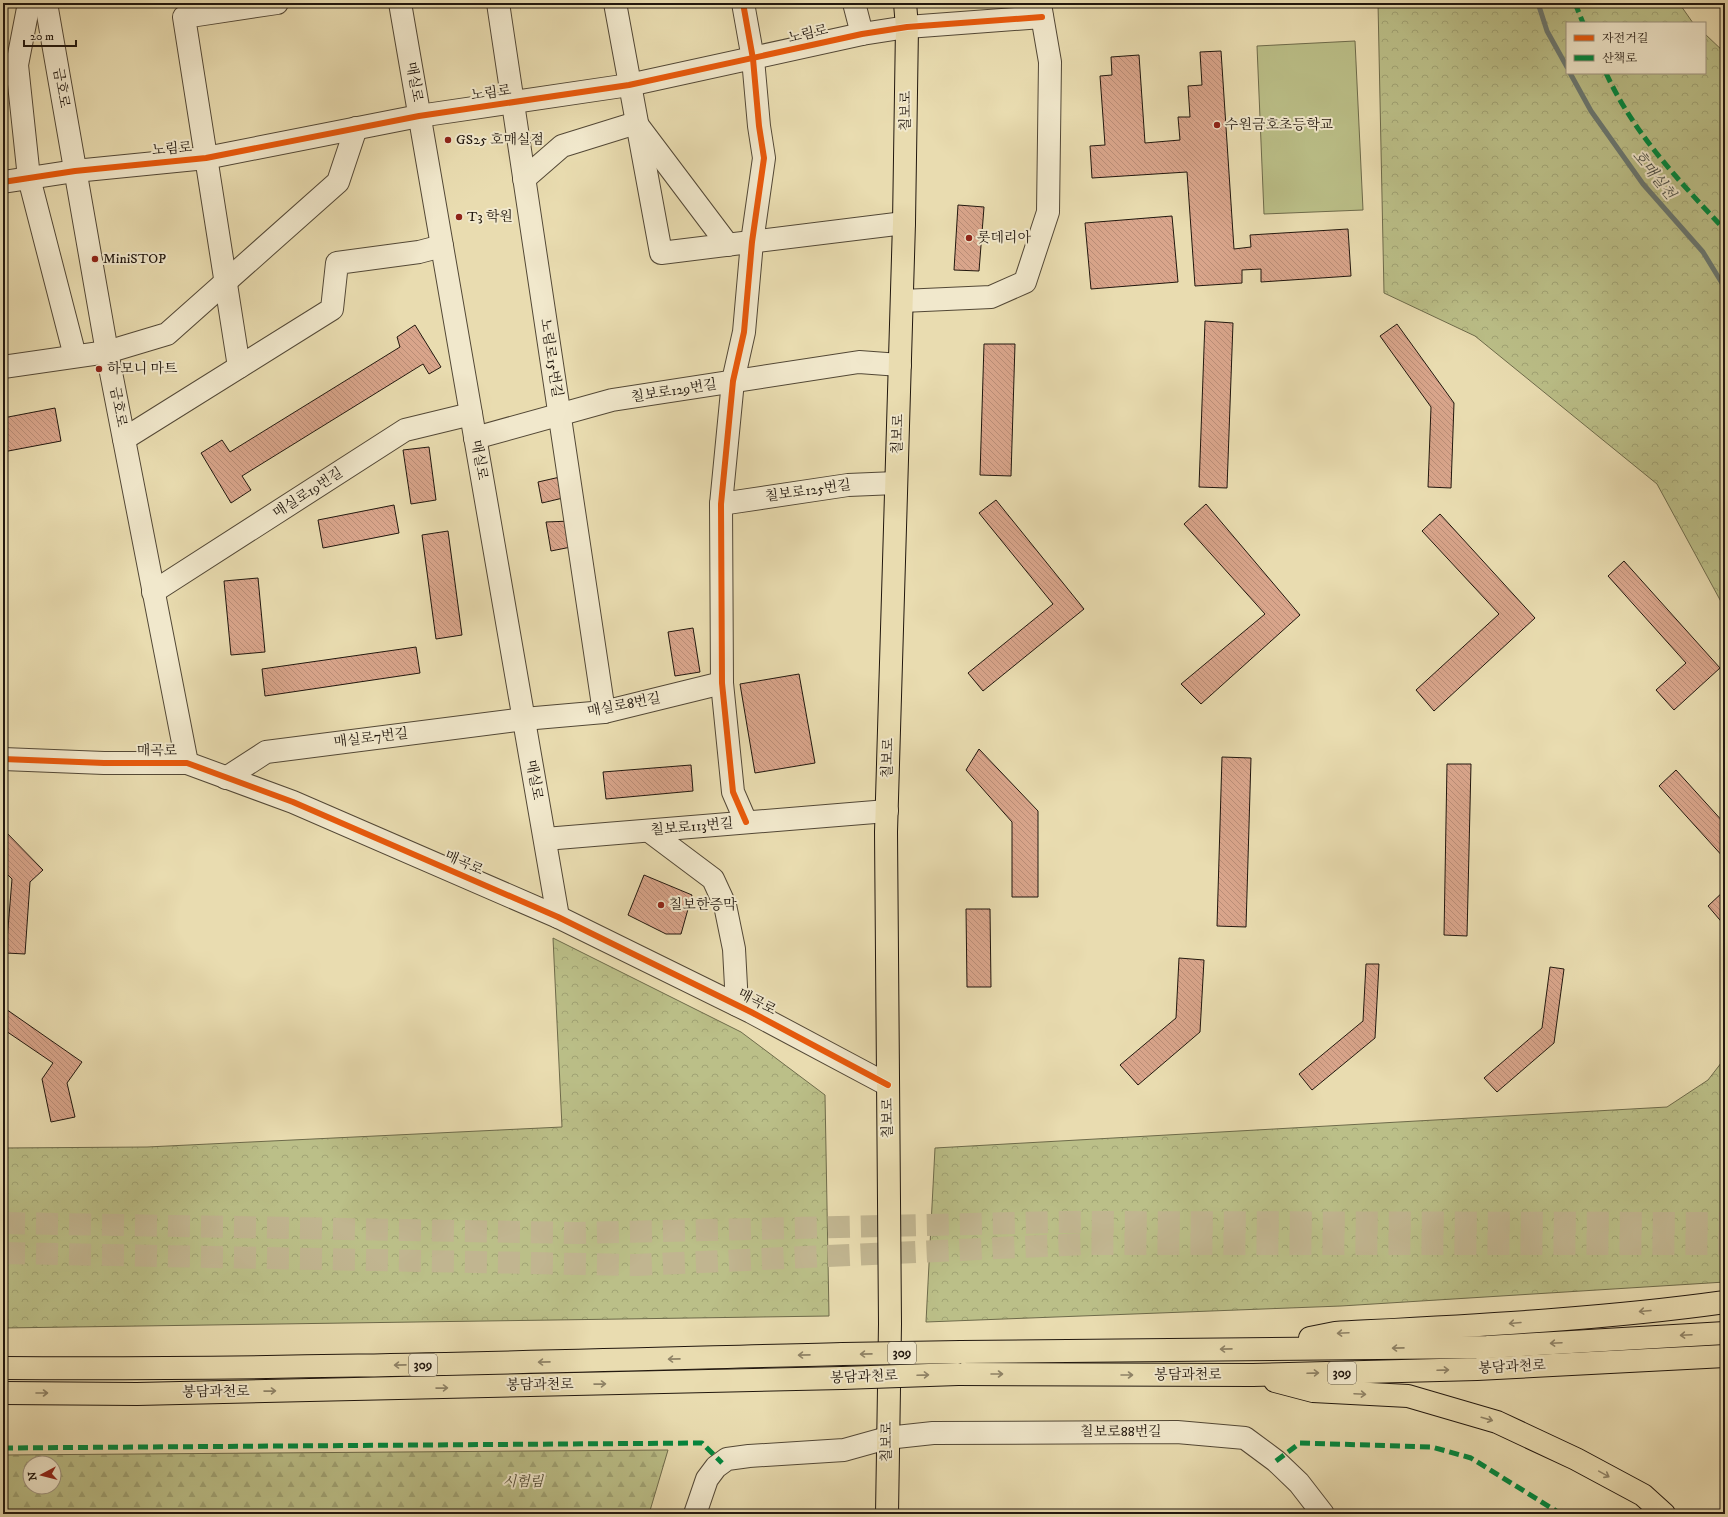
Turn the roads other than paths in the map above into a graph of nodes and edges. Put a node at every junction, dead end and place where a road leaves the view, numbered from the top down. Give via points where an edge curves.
1 (29, 3) edge
2 (46, 3) edge
3 (277, 3) edge
4 (400, 3) edge
5 (498, 3) edge
6 (615, 3) edge
7 (743, 3) edge
8 (854, 3) edge
9 (905, 3) edge
10 (1041, 10) edge
11 (907, 27) junction
12 (862, 34) junction
13 (754, 59) junction
14 (629, 85) junction
15 (513, 102) junction
16 (419, 116) junction
17 (636, 123) junction
18 (356, 128) junction
19 (206, 158) junction
20 (75, 170) junction
21 (29, 178) junction
22 (524, 179) junction
23 (3, 182) edge
24 (904, 223) junction
25 (752, 242) junction
26 (728, 245) junction
27 (442, 246) junction
28 (226, 282) junction
29 (902, 301) junction
30 (107, 352) junction
31 (75, 356) junction
32 (900, 366) junction
33 (3, 367) edge
34 (239, 367) junction
35 (733, 381) junction
36 (471, 414) junction
37 (560, 415) junction
38 (475, 438) junction
39 (124, 439) junction
40 (896, 483) junction
41 (721, 504) junction
42 (153, 592) junction
43 (722, 683) junction
44 (604, 712) junction
45 (524, 719) junction
46 (3, 759) edge
47 (186, 763) junction
48 (226, 778) junction
49 (887, 811) junction
50 (746, 822) junction
51 (649, 831) junction
52 (545, 839) junction
53 (558, 918) junction
54 (737, 1005) junction
55 (888, 1085) junction
56 (1725, 1302) edge
57 (1725, 1333) edge
58 (1255, 1349) junction
59 (1725, 1356) edge
60 (3, 1368) edge
61 (1253, 1375) junction
62 (3, 1393) edge
63 (887, 1438) junction
64 (695, 1514) edge
65 (886, 1514) edge
66 (1323, 1514) edge
67 (1664, 1514) edge

1 - 21 street via 17,65
2 - 20 street, 금호로
3 - 19 street via 184,17
4 - 16 street, 매실로
5 - 15 street, 노림로15번길
6 - 14 street
7 - 13 street
8 - 12 street
9 - 11 main road, 칠보로
10 - 11 street, 노림로
10 - 29 street via 1050,62 1048,212 1025,282 991,297
11 - 12 street, 노림로
11 - 24 main road, 칠보로
12 - 13 street, 노림로
13 - 14 street, 노림로
13 - 25 street via 764,158
14 - 15 street, 노림로
14 - 17 street
15 - 16 street, 노림로
15 - 22 street, 노림로15번길
16 - 18 street, 노림로
16 - 27 street, 매실로
17 - 22 street via 562,146
17 - 26 street
17 - 26 street via 661,253
18 - 19 street, 노림로
18 - 28 street via 338,182
19 - 20 street, 노림로
19 - 28 street
20 - 21 street, 노림로
20 - 30 street, 금호로
21 - 23 street, 노림로
21 - 31 street
22 - 37 street, 노림로15번길
24 - 25 street
24 - 29 main road, 칠보로
25 - 26 street
25 - 35 street via 744,332
27 - 34 street via 419,252 337,263 332,309
27 - 36 street, 매실로
28 - 30 street via 166,334
28 - 34 street
29 - 32 main road, 칠보로
30 - 31 street
30 - 39 street, 금호로
31 - 33 street
32 - 35 street, 칠보로129번길 via 859,362
32 - 40 main road, 칠보로
34 - 39 street
35 - 37 street, 칠보로129번길 via 612,400
35 - 41 street
36 - 38 street, 매실로
36 - 42 street, 매실로19번길 via 405,430
37 - 38 street, 칠보로129번길
37 - 44 street, 노림로15번길
38 - 45 street, 매실로
39 - 42 street, 금호로
40 - 41 street, 칠보로125번길 via 848,485
40 - 49 main road, 칠보로
41 - 43 street
42 - 47 street, 금호로
43 - 44 street, 매실로8번길
43 - 50 street via 733,792
44 - 45 street, 매실로8번길
45 - 48 street, 매실로7번길 via 266,752
45 - 52 street, 매실로
46 - 47 street, 매곡로
47 - 48 street, 매곡로
48 - 53 street, 매곡로 via 293,802
49 - 50 street, 칠보로113번길
49 - 55 main road, 칠보로
50 - 51 street, 칠보로113번길
51 - 52 street, 칠보로113번길
51 - 54 street via 713,879 725,905 734,950
52 - 53 street, 매실로
53 - 54 street, 매곡로
54 - 55 street, 매곡로
55 - 63 main road, 칠보로 via 890,1324
56 -> 58 main road via 1506,1324 1335,1333
57 -> 58 main road, 봉담과천로 / 309 via 1487,1347
58 -> 60 main road, 봉담과천로 / 309, bridge via 843,1354 398,1365
61 -> 59 main road, 봉담과천로 / 309 via 1477,1369
62 -> 61 main road, 봉담과천로 / 309, bridge via 161,1393 958,1374
61 -> 67 main road via 1313,1391 1408,1396 1497,1422 1576,1459 1643,1495
63 - 64 street, 칠보로88번길 via 844,1450 727,1459 716,1467 707,1479
63 - 65 main road, 칠보로
63 - 66 street, 칠보로88번길 via 933,1433 1169,1432 1245,1438 1299,1483

